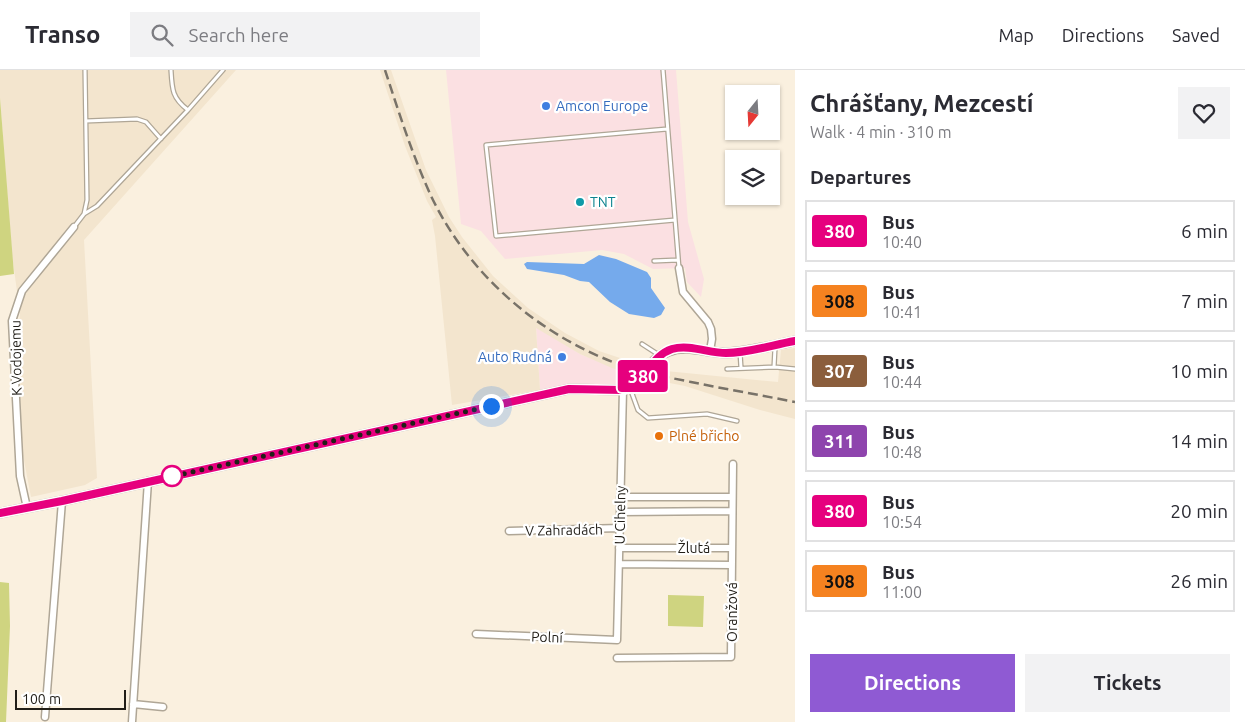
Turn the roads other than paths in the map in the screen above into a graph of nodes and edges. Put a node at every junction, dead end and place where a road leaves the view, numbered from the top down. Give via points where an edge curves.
1 (85, 70) edge
2 (171, 70) edge
3 (223, 70) edge
4 (663, 70) edge
5 (188, 110) junction
6 (86, 121) junction
7 (667, 129) junction
8 (160, 138) junction
9 (84, 214) junction
10 (675, 220) junction
11 (74, 227) joint
12 (678, 260) junction
13 (654, 261) dead end
14 (679, 268) joint
15 (795, 341) edge
16 (642, 344) dead end
17 (775, 345) junction
18 (710, 352) junction
19 (740, 352) junction
20 (659, 356) junction
21 (774, 367) junction
22 (741, 368) junction
23 (727, 369) dead end
24 (795, 369) edge
25 (626, 389) junction
26 (737, 421) dead end
27 (733, 464) dead end
28 (148, 481) junction
29 (620, 497) junction
30 (732, 497) junction
31 (62, 501) junction
32 (27, 508) junction
33 (732, 511) junction
34 (620, 512) junction
35 (0, 513) edge
36 (620, 528) junction
37 (509, 531) dead end
38 (619, 548) junction
39 (732, 548) junction
40 (619, 564) junction
41 (732, 565) junction
42 (476, 634) dead end
43 (617, 640) joint
44 (617, 658) dead end
45 (133, 704) junction
46 (163, 707) dead end
47 (45, 718) dead end
48 (132, 722) edge

1 - 6 lane
2 - 5 lane via 172,90 179,103
3 - 5 lane
4 - 7 lane
5 - 8 lane
6 - 8 lane via 137,119 146,122
6 - 9 lane via 87,200
7 - 10 lane
7 - 10 lane via 486,145 496,236
8 - 9 lane via 96,206
9 - 11 lane
10 - 12 lane
11 - 32 street, K Vodojemu via 22,291 12,322 20,476
12 - 13 lane
12 - 14 lane
14 - 18 street via 683,292 711,329
15 - 17 main road
16 - 20 lane
17 - 19 main road
17 - 21 lane
18 - 19 main road
18 - 20 main road via 676,348
19 - 22 lane
20 - 25 main road via 642,377
21 - 22 lane
21 - 24 lane
22 - 23 lane
25 - 26 lane via 638,410 648,418 707,414
25 - 28 main road via 569,389
25 - 29 street, U Cihelny
27 - 30 street
28 - 31 main road
28 - 45 street
29 - 30 street
29 - 34 street, U Cihelny
30 - 33 street
31 - 32 main road
31 - 47 street
32 - 35 main road
33 - 34 street
33 - 39 street
34 - 36 street, U Cihelny
36 - 37 street, V Zahradách
36 - 38 street, U Cihelny
38 - 39 street, Žlutá
38 - 40 street, U Cihelny
39 - 41 street
40 - 41 street, Oranžová
40 - 43 street, U Cihelny
41 - 44 street, Oranžová via 731,657
42 - 43 street, Polní
45 - 46 street
45 - 48 street

